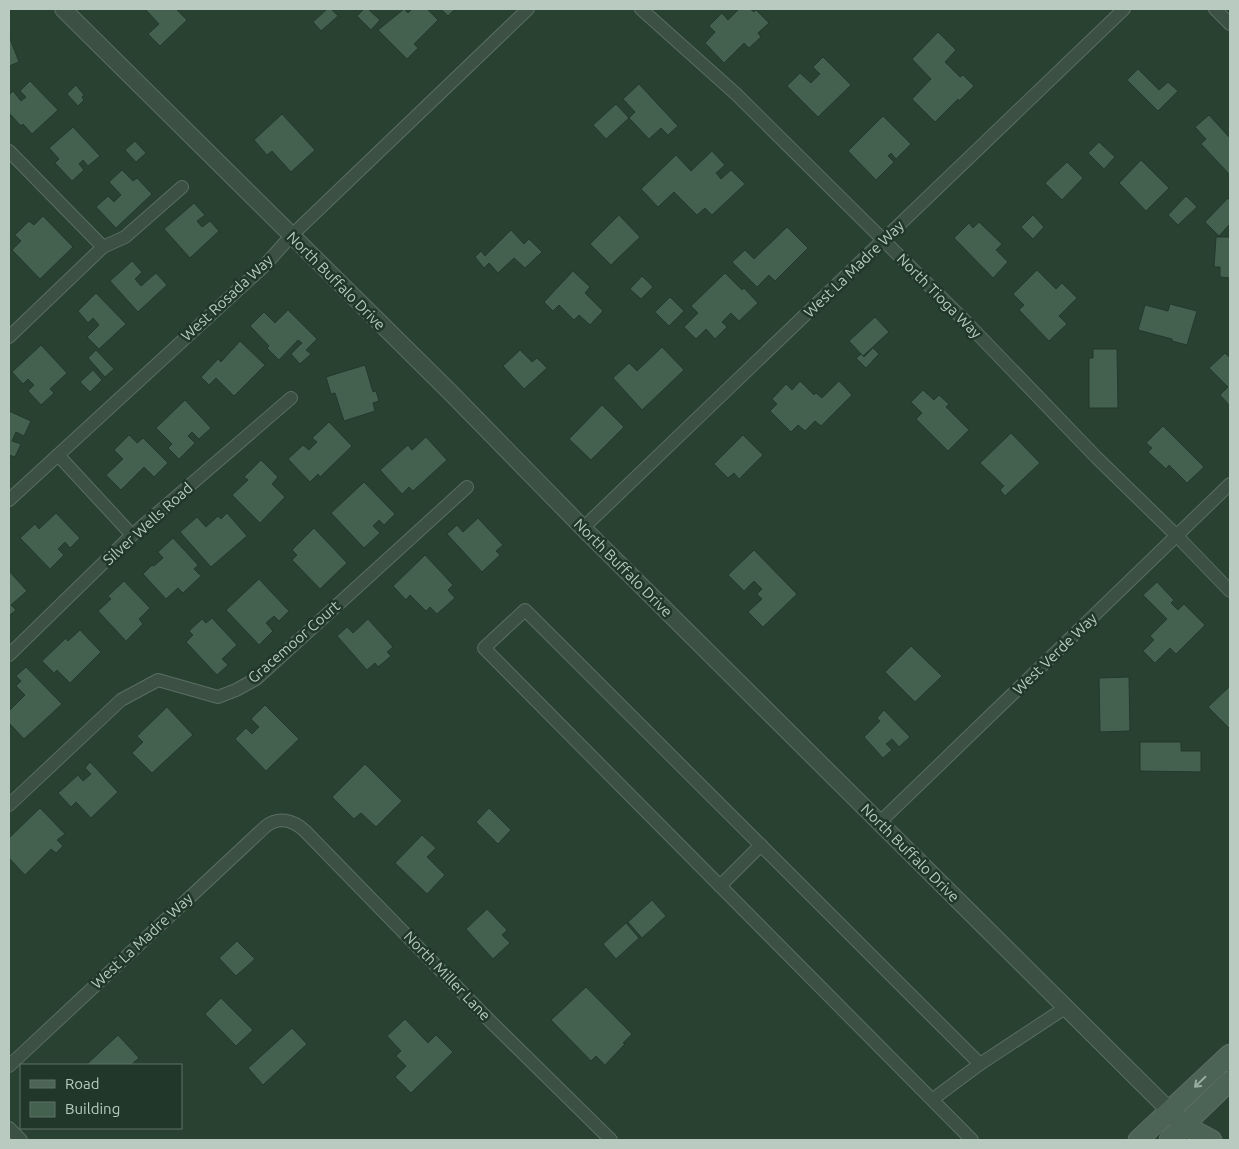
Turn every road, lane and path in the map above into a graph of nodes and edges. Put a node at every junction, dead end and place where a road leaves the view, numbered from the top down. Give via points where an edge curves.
1 (63, 9) edge
2 (528, 9) edge
3 (641, 9) edge
4 (1124, 9) edge
5 (1215, 9) edge
6 (1230, 24) edge
7 (9, 151) edge
8 (182, 187) dead end
9 (291, 236) junction
10 (884, 240) junction
11 (103, 247) junction
12 (9, 337) edge
13 (291, 398) dead end
14 (58, 454) junction
15 (1230, 484) edge
16 (466, 487) dead end
17 (9, 500) edge
18 (583, 528) junction
19 (132, 535) junction
20 (1177, 536) junction
21 (1230, 591) edge
22 (9, 655) edge
23 (9, 805) edge
24 (278, 820) joint
25 (880, 822) junction
26 (761, 846) junction
27 (720, 886) junction
28 (1065, 1008) junction
29 (1230, 1054) edge
30 (980, 1064) junction
31 (9, 1066) edge
32 (1230, 1081) edge
33 (932, 1100) junction
34 (1170, 1111) junction
35 (9, 1128) edge
36 (1187, 1133) edge
37 (21, 1140) edge
38 (612, 1140) edge
39 (972, 1140) edge
40 (1138, 1140) edge
41 (1169, 1140) edge
42 (1212, 1140) edge

1 - 9 street, North Buffalo Drive
2 - 9 street, West Rosada Way
3 - 10 street, North Tioga Way via 736,94
4 - 10 street, West La Madre Way
5 - 6 street
7 - 11 street
8 - 11 street via 125,237
9 - 14 street, West Rosada Way via 264,266
9 - 18 street, North Buffalo Drive
10 - 18 street, West La Madre Way
10 - 20 street, North Tioga Way
11 - 12 street
13 - 19 street, Silver Wells Road
14 - 17 street, West Rosada Way
14 - 19 street
15 - 20 street, West Verde Way
16 - 23 street, Gracemoor Court via 256,679 218,697 158,680 121,700
18 - 25 street, North Buffalo Drive
19 - 22 street, Silver Wells Road
20 - 21 street, North Tioga Way
20 - 25 street, West Verde Way
24 - 31 street, West La Madre Way via 265,827
24 - 38 street, North Miller Lane via 292,823 305,831 487,1018
25 - 28 street, North Buffalo Drive
26 - 27 street
26 - 27 street via 525,610 484,648
26 - 30 street
27 - 33 street
28 - 30 street
28 - 34 street, North Buffalo Drive
29 -> 34 main road
30 - 33 street
32 - 36 main road
33 - 39 street
34 - 36 main road, North Buffalo Drive
34 - 40 main road
35 - 37 street
36 - 41 main road
36 - 42 main road, North Buffalo Drive

